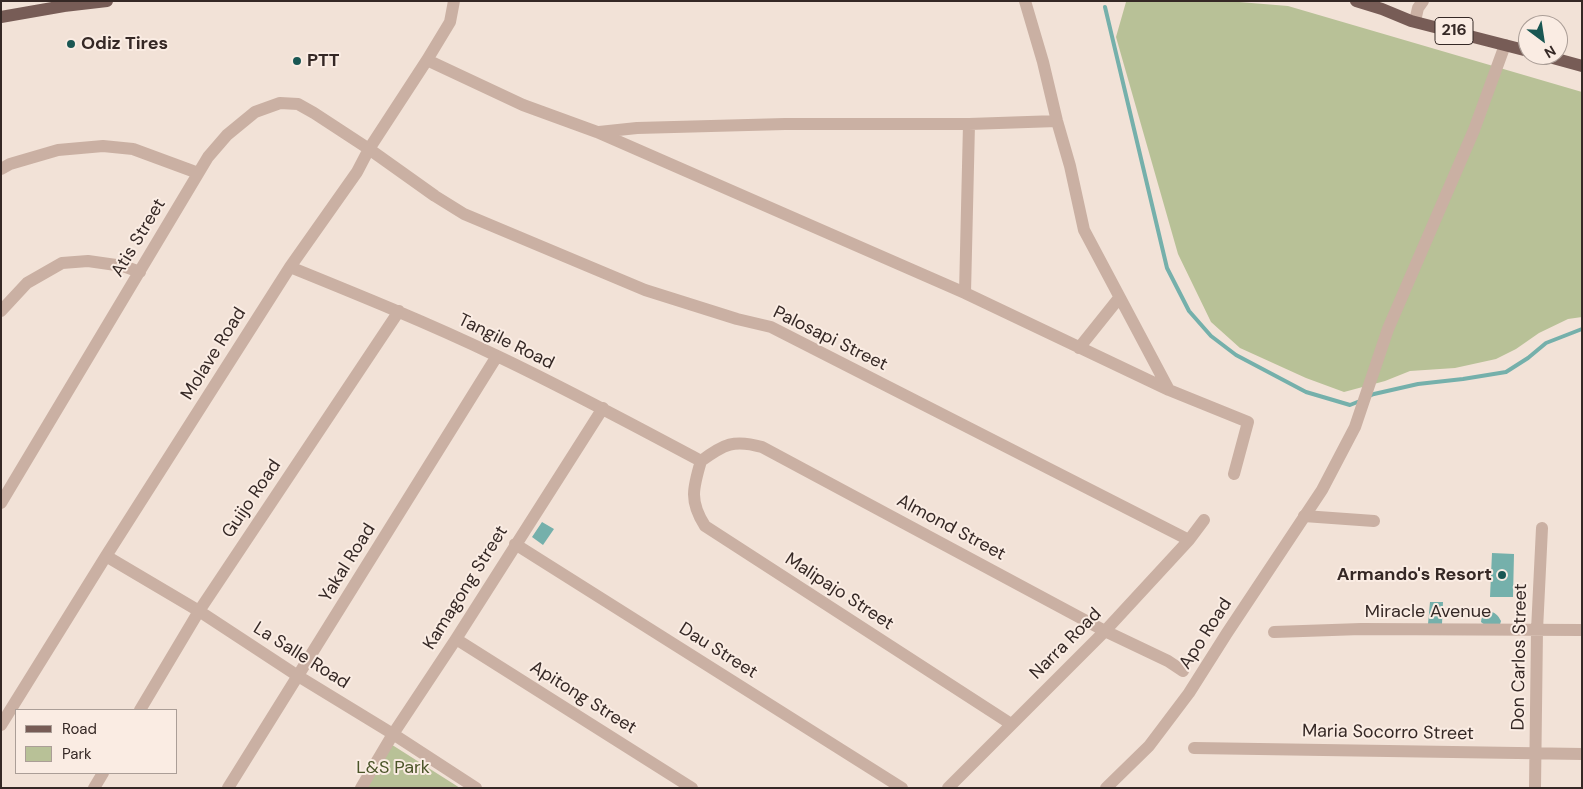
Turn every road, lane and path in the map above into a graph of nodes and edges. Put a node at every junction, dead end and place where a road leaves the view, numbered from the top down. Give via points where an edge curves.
1 (107, 1) edge
2 (454, 1) edge
3 (1025, 1) edge
4 (1356, 1) edge
5 (1422, 1) edge
6 (1, 17) edge
7 (1414, 21) junction
8 (1505, 45) junction
9 (1518, 48) edge
10 (427, 60) junction
11 (1568, 62) edge
12 (1582, 66) edge
13 (1057, 121) junction
14 (969, 124) junction
15 (636, 128) junction
16 (597, 132) junction
17 (631, 147) junction
18 (369, 149) junction
19 (1, 169) edge
20 (198, 173) junction
21 (290, 267) junction
22 (140, 272) junction
23 (965, 293) junction
24 (1119, 298) junction
25 (1, 311) edge
26 (399, 311) junction
27 (1079, 348) junction
28 (497, 356) junction
29 (1169, 390) junction
30 (602, 408) junction
31 (701, 461) junction
32 (1234, 474) dead end
33 (1, 503) edge
34 (1304, 516) junction
35 (1204, 520) dead end
36 (1374, 520) dead end
37 (1542, 528) dead end
38 (1190, 540) junction
39 (515, 544) junction
40 (106, 556) junction
41 (199, 611) junction
42 (1105, 630) junction
43 (1537, 630) junction
44 (1582, 630) edge
45 (1274, 632) dead end
46 (456, 638) junction
47 (1183, 671) dead end
48 (298, 676) junction
49 (141, 709) edge
50 (1012, 724) junction
51 (1, 725) edge
52 (393, 734) junction
53 (1194, 748) dead end
54 (1536, 753) junction
55 (1582, 754) edge
56 (102, 774) edge
57 (94, 788) edge
58 (228, 788) edge
59 (362, 788) edge
60 (476, 788) edge
61 (692, 788) edge
62 (902, 788) edge
63 (948, 788) edge
64 (1106, 788) edge
65 (1535, 788) edge

1 - 6 main road
2 - 10 street, Molave Road via 450,22
3 - 13 street
4 - 7 main road, 216
5 - 7 street
7 - 8 main road, 216
8 - 9 main road, 216
8 - 34 street, Apo Road via 1474,130 1388,329 1355,427 1322,490
10 - 16 street via 523,105
10 - 18 street, Molave Road
11 - 12 main road
13 - 14 street
13 - 24 street via 1084,230
14 - 15 street
14 - 23 street
15 - 16 street
15 - 17 street
16 - 17 street
17 - 23 street
18 - 20 street, Atis Street via 314,112 298,104 280,103 255,112 227,134
18 - 21 street, Molave Road via 357,172
18 - 38 street, Palosapi Street via 464,214 645,290 770,327
19 - 20 street via 58,150 102,146 133,149
20 - 22 street, Atis Street
21 - 26 street, Tangile Road
21 - 40 street, Molave Road
22 - 25 street via 88,261 62,263 27,283
22 - 33 street, Atis Street
23 - 27 street
24 - 27 street
24 - 29 street
26 - 28 street, Tangile Road
26 - 41 street, Guijo Road
27 - 29 street
28 - 30 street, Tangile Road
28 - 48 street, Yakal Road
29 - 32 street via 1248,422
30 - 31 street, Tangile Road
30 - 39 street, Kamagong Street
31 - 42 street, Almond Street via 734,443 762,447
31 - 50 street, Malipajo Street via 693,486 694,503 705,526
34 - 36 street
34 - 64 street, Apo Road via 1169,721 1149,746
35 - 38 street, Narra Road
37 - 43 street, Don Carlos Street
38 - 42 street, Narra Road
39 - 46 street, Kamagong Street
39 - 62 street, Dau Street
40 - 41 street, La Salle Road
40 - 51 street, Molave Road
41 - 48 street, La Salle Road
41 - 49 street, Guijo Road
42 - 47 street, Almond Street
42 - 50 street, Narra Road
43 - 44 street, Miracle Avenue
43 - 45 street, Miracle Avenue
43 - 54 street, Don Carlos Street
46 - 52 street, Kamagong Street
46 - 61 street, Apitong Street
48 - 52 street, La Salle Road
48 - 58 street, Yakal Road
50 - 63 street, Narra Road
52 - 59 street, Kamagong Street
52 - 60 street, La Salle Road
53 - 54 street, Maria Socorro Street
54 - 55 street, Maria Socorro Street
54 - 65 street, Don Carlos Street
56 - 57 street

